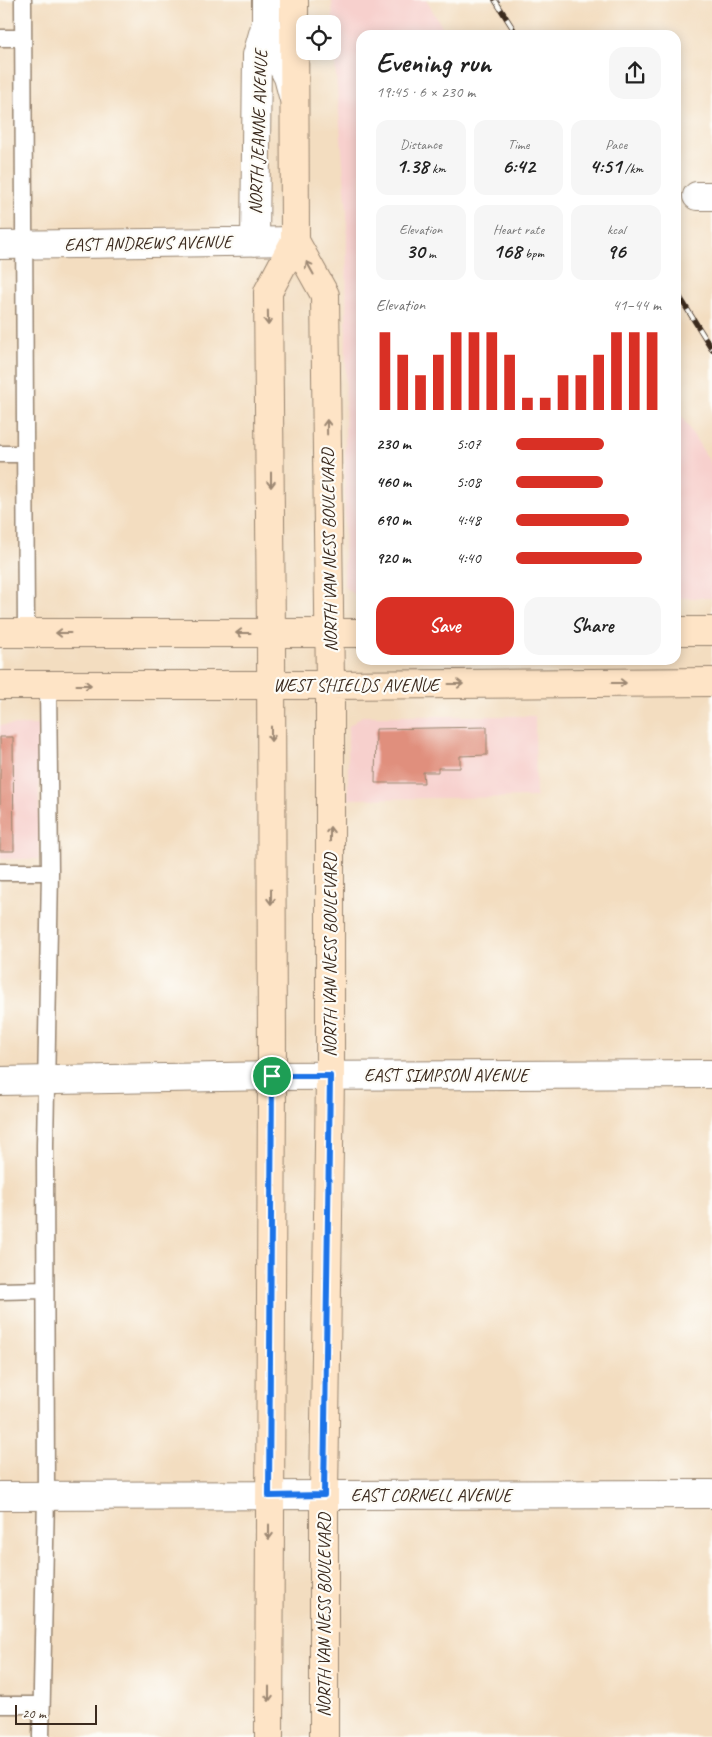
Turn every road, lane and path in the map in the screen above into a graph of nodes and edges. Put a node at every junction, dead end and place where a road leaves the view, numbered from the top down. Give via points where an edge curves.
1 (23, 0) edge
2 (294, 0) edge
3 (266, 11) edge
4 (0, 38) edge
5 (23, 38) junction
6 (294, 99) junction
7 (296, 241) junction
8 (256, 242) junction
9 (12, 244) edge
10 (0, 454) edge
11 (25, 454) junction
12 (681, 631) edge
13 (712, 631) edge
14 (271, 632) junction
15 (13, 633) edge
16 (330, 633) junction
17 (356, 633) edge
18 (712, 682) edge
19 (0, 685) edge
20 (48, 685) junction
21 (271, 685) junction
22 (330, 685) junction
23 (0, 872) edge
24 (50, 872) junction
25 (712, 1074) edge
26 (272, 1076) junction
27 (330, 1076) junction
28 (0, 1080) edge
29 (47, 1080) junction
30 (0, 1290) edge
31 (45, 1290) junction
32 (712, 1494) edge
33 (324, 1495) junction
34 (0, 1496) edge
35 (46, 1496) junction
36 (269, 1496) junction
37 (0, 1705) edge
38 (41, 1705) junction
39 (41, 1737) edge
40 (269, 1737) edge
41 (324, 1737) edge

1 - 5 lane
2 - 6 street, NORTH VAN NESS BOULEVARD
3 - 6 street, NORTH JEANNE AVENUE via 272,46 288,77
3 - 8 street, NORTH JEANNE AVENUE via 257,55
4 - 5 lane
5 - 9 lane
6 - 7 street, NORTH VAN NESS BOULEVARD
7 - 8 street, EAST ANDREWS AVENUE
7 -> 14 street, NORTH VAN NESS BOULEVARD via 268,292
16 -> 7 street, NORTH VAN NESS BOULEVARD via 325,294
8 - 9 street, EAST ANDREWS AVENUE
9 - 11 lane
10 - 11 lane
11 - 15 lane
12 - 13 street
14 -> 15 street
14 - 16 street
14 - 21 street, NORTH VAN NESS BOULEVARD
16 - 17 street
16 - 22 street, NORTH VAN NESS BOULEVARD
22 -> 18 street, WEST SHIELDS AVENUE
19 - 20 street, WEST SHIELDS AVENUE
20 -> 21 street, WEST SHIELDS AVENUE
20 - 24 lane
21 - 22 street, WEST SHIELDS AVENUE
21 -> 26 street, NORTH VAN NESS BOULEVARD
27 -> 22 street, NORTH VAN NESS BOULEVARD
23 - 24 lane
24 - 29 lane
25 - 27 street, EAST SIMPSON AVENUE
26 - 27 street, EAST SIMPSON AVENUE
26 - 29 street, EAST SIMPSON AVENUE
26 - 36 street, NORTH VAN NESS BOULEVARD
27 - 33 street, NORTH VAN NESS BOULEVARD
28 - 29 street, EAST SIMPSON AVENUE
29 - 31 lane
30 - 31 lane
31 - 35 lane
32 - 33 street, EAST CORNELL AVENUE
33 - 36 street, EAST CORNELL AVENUE
33 - 41 street, NORTH VAN NESS BOULEVARD
34 - 35 street, EAST CORNELL AVENUE
35 - 36 street, EAST CORNELL AVENUE
35 - 38 lane
36 -> 40 street, NORTH VAN NESS BOULEVARD
37 - 38 lane
38 - 39 lane

